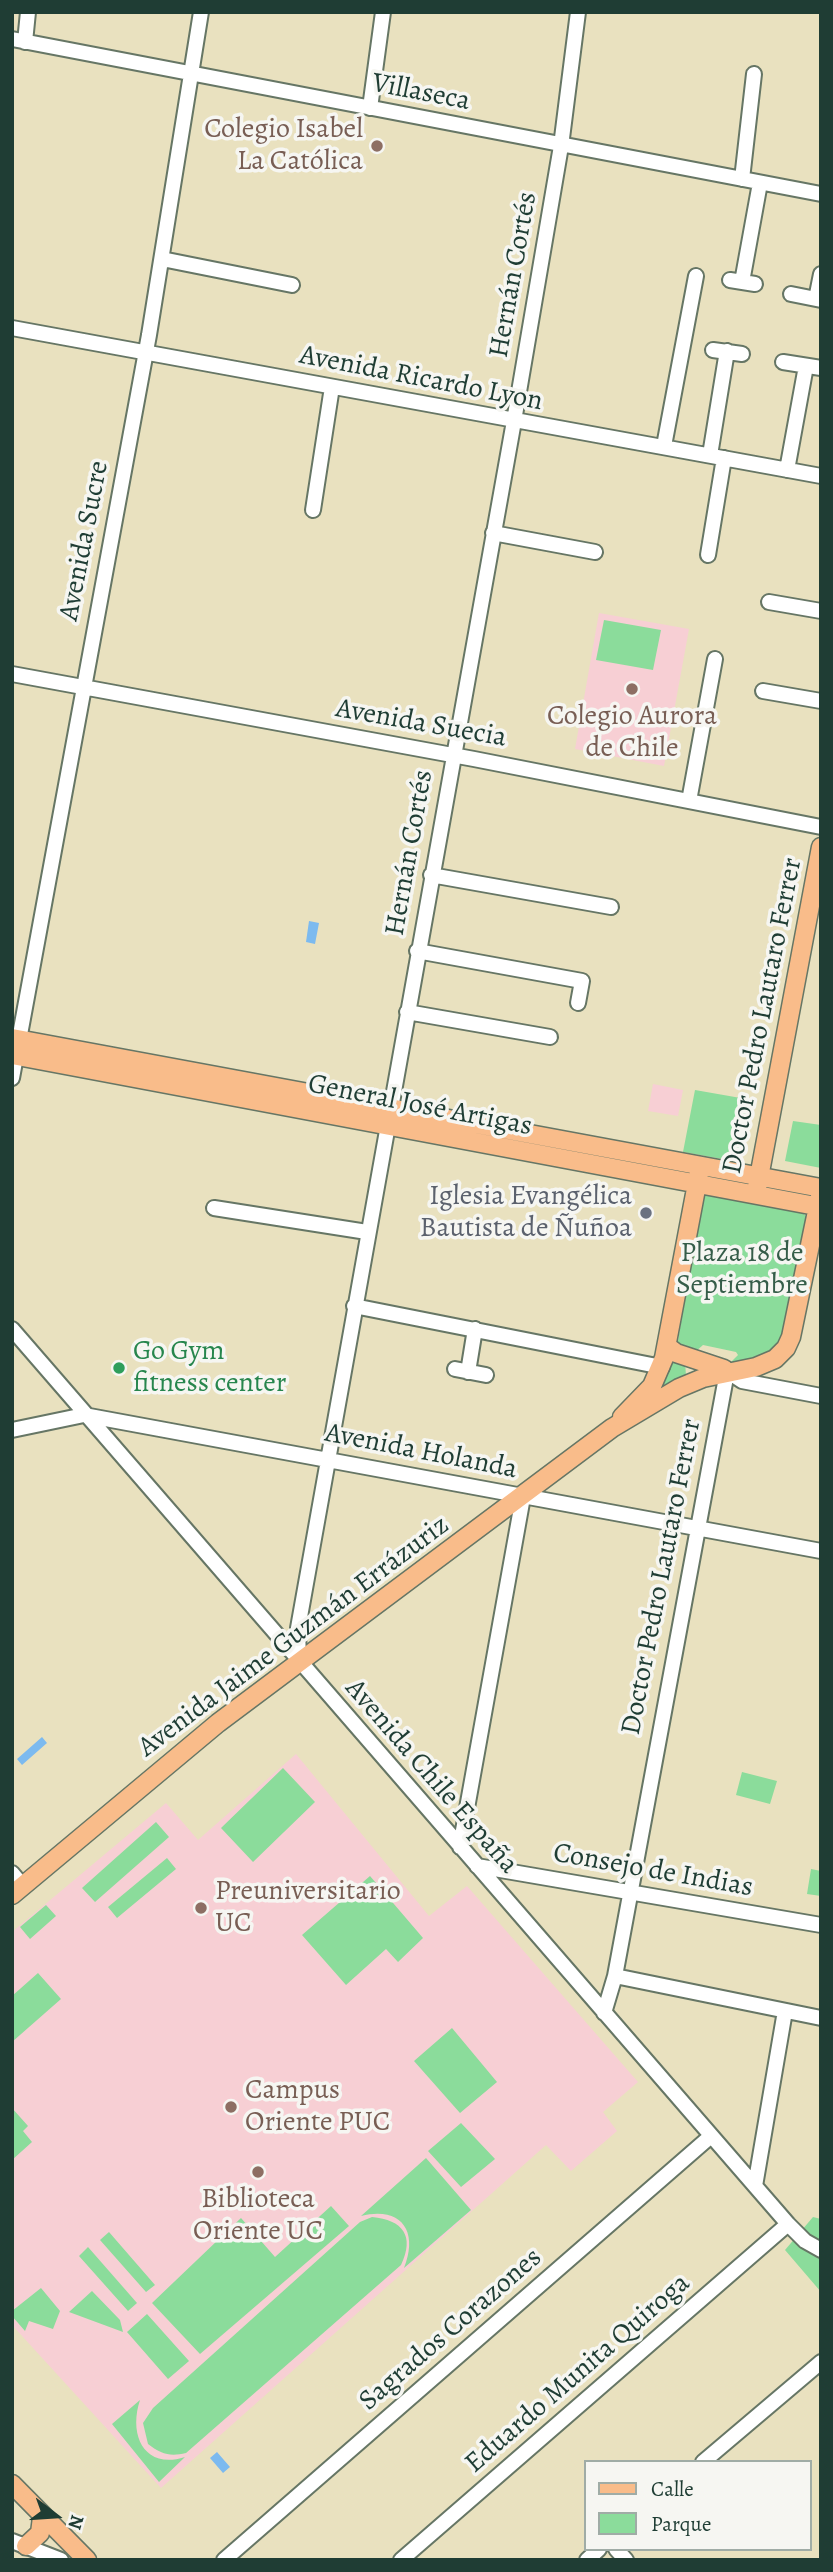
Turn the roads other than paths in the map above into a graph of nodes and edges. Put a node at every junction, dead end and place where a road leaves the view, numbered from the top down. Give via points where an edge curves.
1 (28, 12) edge
2 (201, 12) edge
3 (383, 12) edge
4 (578, 12) edge
5 (18, 41) edge
6 (192, 73) junction
7 (754, 74) dead end
8 (370, 108) junction
9 (561, 146) junction
10 (742, 179) junction
11 (760, 183) junction
12 (821, 194) edge
13 (162, 259) junction
14 (821, 274) edge
15 (696, 276) dead end
16 (742, 282) dead end
17 (292, 285) dead end
18 (791, 294) dead end
19 (819, 299) edge
20 (12, 328) edge
21 (145, 352) junction
22 (742, 354) dead end
23 (783, 362) dead end
24 (813, 367) edge
25 (332, 387) junction
26 (514, 421) junction
27 (664, 446) junction
28 (717, 457) junction
29 (787, 470) junction
30 (821, 476) edge
31 (313, 510) dead end
32 (493, 533) junction
33 (596, 552) dead end
34 (708, 555) dead end
35 (769, 602) dead end
36 (821, 611) edge
37 (715, 659) dead end
38 (12, 674) edge
39 (83, 687) junction
40 (763, 691) dead end
41 (821, 701) edge
42 (453, 755) junction
43 (689, 801) junction
44 (821, 827) edge
45 (821, 847) edge
46 (431, 875) junction
47 (611, 906) dead end
48 (417, 951) junction
49 (578, 1003) dead end
50 (407, 1012) junction
51 (550, 1037) dead end
52 (15, 1047) edge
53 (12, 1078) edge
54 (390, 1109) junction
55 (387, 1128) junction
56 (701, 1166) junction
57 (760, 1177) junction
58 (697, 1185) junction
59 (756, 1195) junction
60 (820, 1198) edge
61 (214, 1208) dead end
62 (367, 1232) junction
63 (354, 1306) junction
64 (12, 1329) edge
65 (475, 1329) junction
66 (668, 1347) junction
67 (662, 1367) junction
68 (726, 1370) junction
69 (486, 1375) dead end
70 (821, 1396) edge
71 (84, 1415) junction
72 (612, 1428) junction
73 (12, 1430) edge
74 (330, 1458) junction
75 (523, 1497) junction
76 (697, 1527) junction
77 (821, 1551) edge
78 (299, 1662) junction
79 (460, 1847) junction
80 (477, 1866) junction
81 (16, 1885) edge
82 (631, 1892) junction
83 (821, 1925) edge
84 (615, 1976) junction
85 (785, 2011) junction
86 (604, 2013) junction
87 (821, 2018) edge
88 (711, 2136) junction
89 (755, 2186) junction
90 (788, 2224) junction
91 (821, 2250) edge
92 (821, 2361) edge
93 (705, 2460) edge
94 (12, 2484) edge
95 (42, 2517) junction
96 (19, 2544) edge
97 (61, 2560) edge
98 (87, 2560) edge
99 (224, 2560) edge
100 (401, 2560) edge

1 - 5 street
2 - 6 street, Avenida Sucre
3 - 8 street
4 - 9 street, Hernán Cortés
5 - 6 street, Villaseca
6 - 8 street, Villaseca
6 - 13 street, Avenida Sucre
7 - 10 street
8 - 9 street, Villaseca
9 - 10 street, Villaseca
9 - 26 street, Hernán Cortés
10 - 11 street, Villaseca
11 - 12 street, Villaseca
11 - 16 street
13 - 17 street
13 - 21 street, Avenida Sucre
14 - 19 street
15 - 27 street
18 - 19 street
20 - 21 street, Avenida Ricardo Lyon
21 - 25 street, Avenida Ricardo Lyon
21 - 39 street, Avenida Sucre
22 - 28 street via 720,351
23 - 24 street
24 - 29 street
25 - 26 street, Avenida Ricardo Lyon
25 - 31 street
26 - 27 street, Avenida Ricardo Lyon
26 - 32 street, Hernán Cortés
27 - 28 street, Avenida Ricardo Lyon
28 - 29 street, Avenida Ricardo Lyon
28 - 34 street
29 - 30 street, Avenida Ricardo Lyon
32 - 33 street
32 - 42 street, Hernán Cortés
35 - 36 street
37 - 43 street
38 - 39 street, Avenida Suecia
39 - 42 street, Avenida Suecia
39 - 52 street, Avenida Sucre
40 - 41 street
42 - 43 street, Avenida Suecia
42 - 46 street, Hernán Cortés
43 - 44 street, Avenida Suecia
45 - 57 main road, Doctor Pedro Lautaro Ferrer
46 - 47 street
46 - 48 street, Hernán Cortés
48 - 49 street via 582,981
48 - 50 street, Hernán Cortés
50 - 51 street
50 - 54 street, Hernán Cortés
52 - 53 street, Avenida Sucre
52 - 54 main road, General José Artigas
52 - 55 main road, General José Artigas
54 - 55 street, Hernán Cortés
54 - 56 main road, General José Artigas
55 - 58 main road, General José Artigas
55 - 62 street, Hernán Cortés
56 - 57 main road, General José Artigas
56 - 58 main road, Doctor Pedro Lautaro Ferrer
57 - 59 main road, Doctor Pedro Lautaro Ferrer
57 - 60 main road, General José Artigas
58 - 59 main road, General José Artigas
58 - 66 main road, Doctor Pedro Lautaro Ferrer
59 - 60 main road, General José Artigas
60 - 68 main road via 786,1348 763,1364
61 - 62 street
62 - 63 street, Hernán Cortés
63 - 65 street
63 - 74 street, Hernán Cortés
64 - 71 street, Avenida Chile España
65 - 67 street
65 - 69 street via 462,1370
66 - 67 main road, Doctor Pedro Lautaro Ferrer
66 - 68 main road
67 - 72 main road, Avenida Jaime Guzmán Errázuriz via 648,1391
68 - 70 street via 742,1381
68 - 72 main road, Avenida Jaime Guzmán Errázuriz via 680,1388
68 - 76 street, Doctor Pedro Lautaro Ferrer
71 - 73 street, Avenida Holanda
71 - 74 street, Avenida Holanda
71 - 78 street, Avenida Chile España
72 - 75 main road, Avenida Jaime Guzmán Errázuriz
74 - 75 street, Avenida Holanda
74 - 78 street, Hernán Cortés via 298,1628
75 - 76 street, Avenida Holanda
75 - 78 main road, Avenida Jaime Guzmán Errázuriz
75 - 79 street
76 - 77 street, Avenida Holanda
76 - 82 street, Doctor Pedro Lautaro Ferrer
78 - 79 street, Avenida Chile España
78 - 81 main road, Avenida Jaime Guzmán Errázuriz
79 - 80 street, Avenida Chile España
80 - 82 street, Consejo de Indias
80 - 86 street, Avenida Chile España
82 - 83 street, Consejo de Indias
82 - 84 street, Doctor Pedro Lautaro Ferrer
84 - 85 street
84 - 86 street, Doctor Pedro Lautaro Ferrer
85 - 87 street
85 - 89 street
86 - 88 street, Avenida Chile España
88 - 89 street, Avenida Chile España
88 - 99 street, Sagrados Corazones
89 - 90 street, Avenida Chile España
90 - 91 street, Avenida Chile España
90 - 100 street, Eduardo Munita Quiroga
92 - 93 street
94 - 95 main road
95 - 96 main road via 40,2533
95 - 98 main road
96 - 97 street

